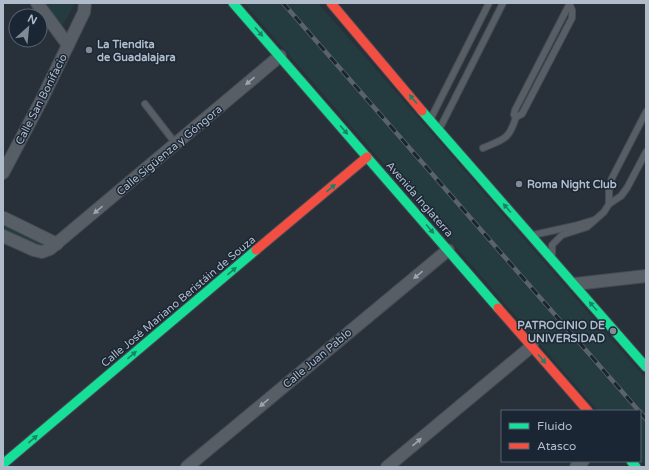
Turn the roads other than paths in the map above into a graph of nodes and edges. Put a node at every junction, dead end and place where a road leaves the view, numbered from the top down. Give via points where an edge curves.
1 (37, 3) edge
2 (85, 3) edge
3 (234, 3) edge
4 (331, 3) edge
5 (489, 3) edge
6 (503, 3) edge
7 (570, 3) edge
8 (68, 45) junction
9 (280, 56) junction
10 (145, 104) dead end
11 (646, 112) edge
12 (430, 120) junction
13 (439, 130) junction
14 (176, 144) junction
15 (483, 148) dead end
16 (646, 152) edge
17 (368, 157) junction
18 (3, 174) edge
19 (609, 204) junction
20 (3, 216) edge
21 (597, 218) junction
22 (532, 235) junction
23 (3, 236) edge
24 (57, 244) junction
25 (448, 250) junction
26 (552, 259) junction
27 (646, 276) edge
28 (574, 284) junction
29 (532, 346) junction
30 (646, 367) edge
31 (587, 410) edge
32 (3, 464) edge
33 (186, 467) edge
34 (387, 467) edge

1 - 8 street, Calle San Bonifacio
2 - 8 street, Calle San Bonifacio via 84,12
3 -> 9 street, Avenida Inglaterra
12 -> 4 street
5 - 12 lane
6 - 13 lane
7 - 15 lane via 515,110 516,117 509,135
8 - 18 street, Calle San Bonifacio
9 -> 14 street, Calle Sigüenza y Góngora
9 -> 17 street, Avenida Inglaterra
10 - 14 lane
11 - 19 lane via 612,178
12 - 13 street
22 -> 13 street
14 -> 24 street, Calle Sigüenza y Góngora
16 - 19 lane via 627,188
17 -> 25 street, Avenida Inglaterra
32 -> 17 street, Calle José Mariano Beristáin de Souza
19 - 21 lane
20 - 24 street
21 - 22 lane
21 - 26 lane via 587,227 562,235 552,245
22 - 26 street
23 - 24 street, Calle Sigüenza y Góngora via 42,252
25 - 29 street, Avenida Inglaterra
25 -> 33 street, Calle Juan Pablo
26 - 28 street
27 - 28 street
30 -> 28 street
29 -> 31 street, Avenida Inglaterra
34 -> 29 street

